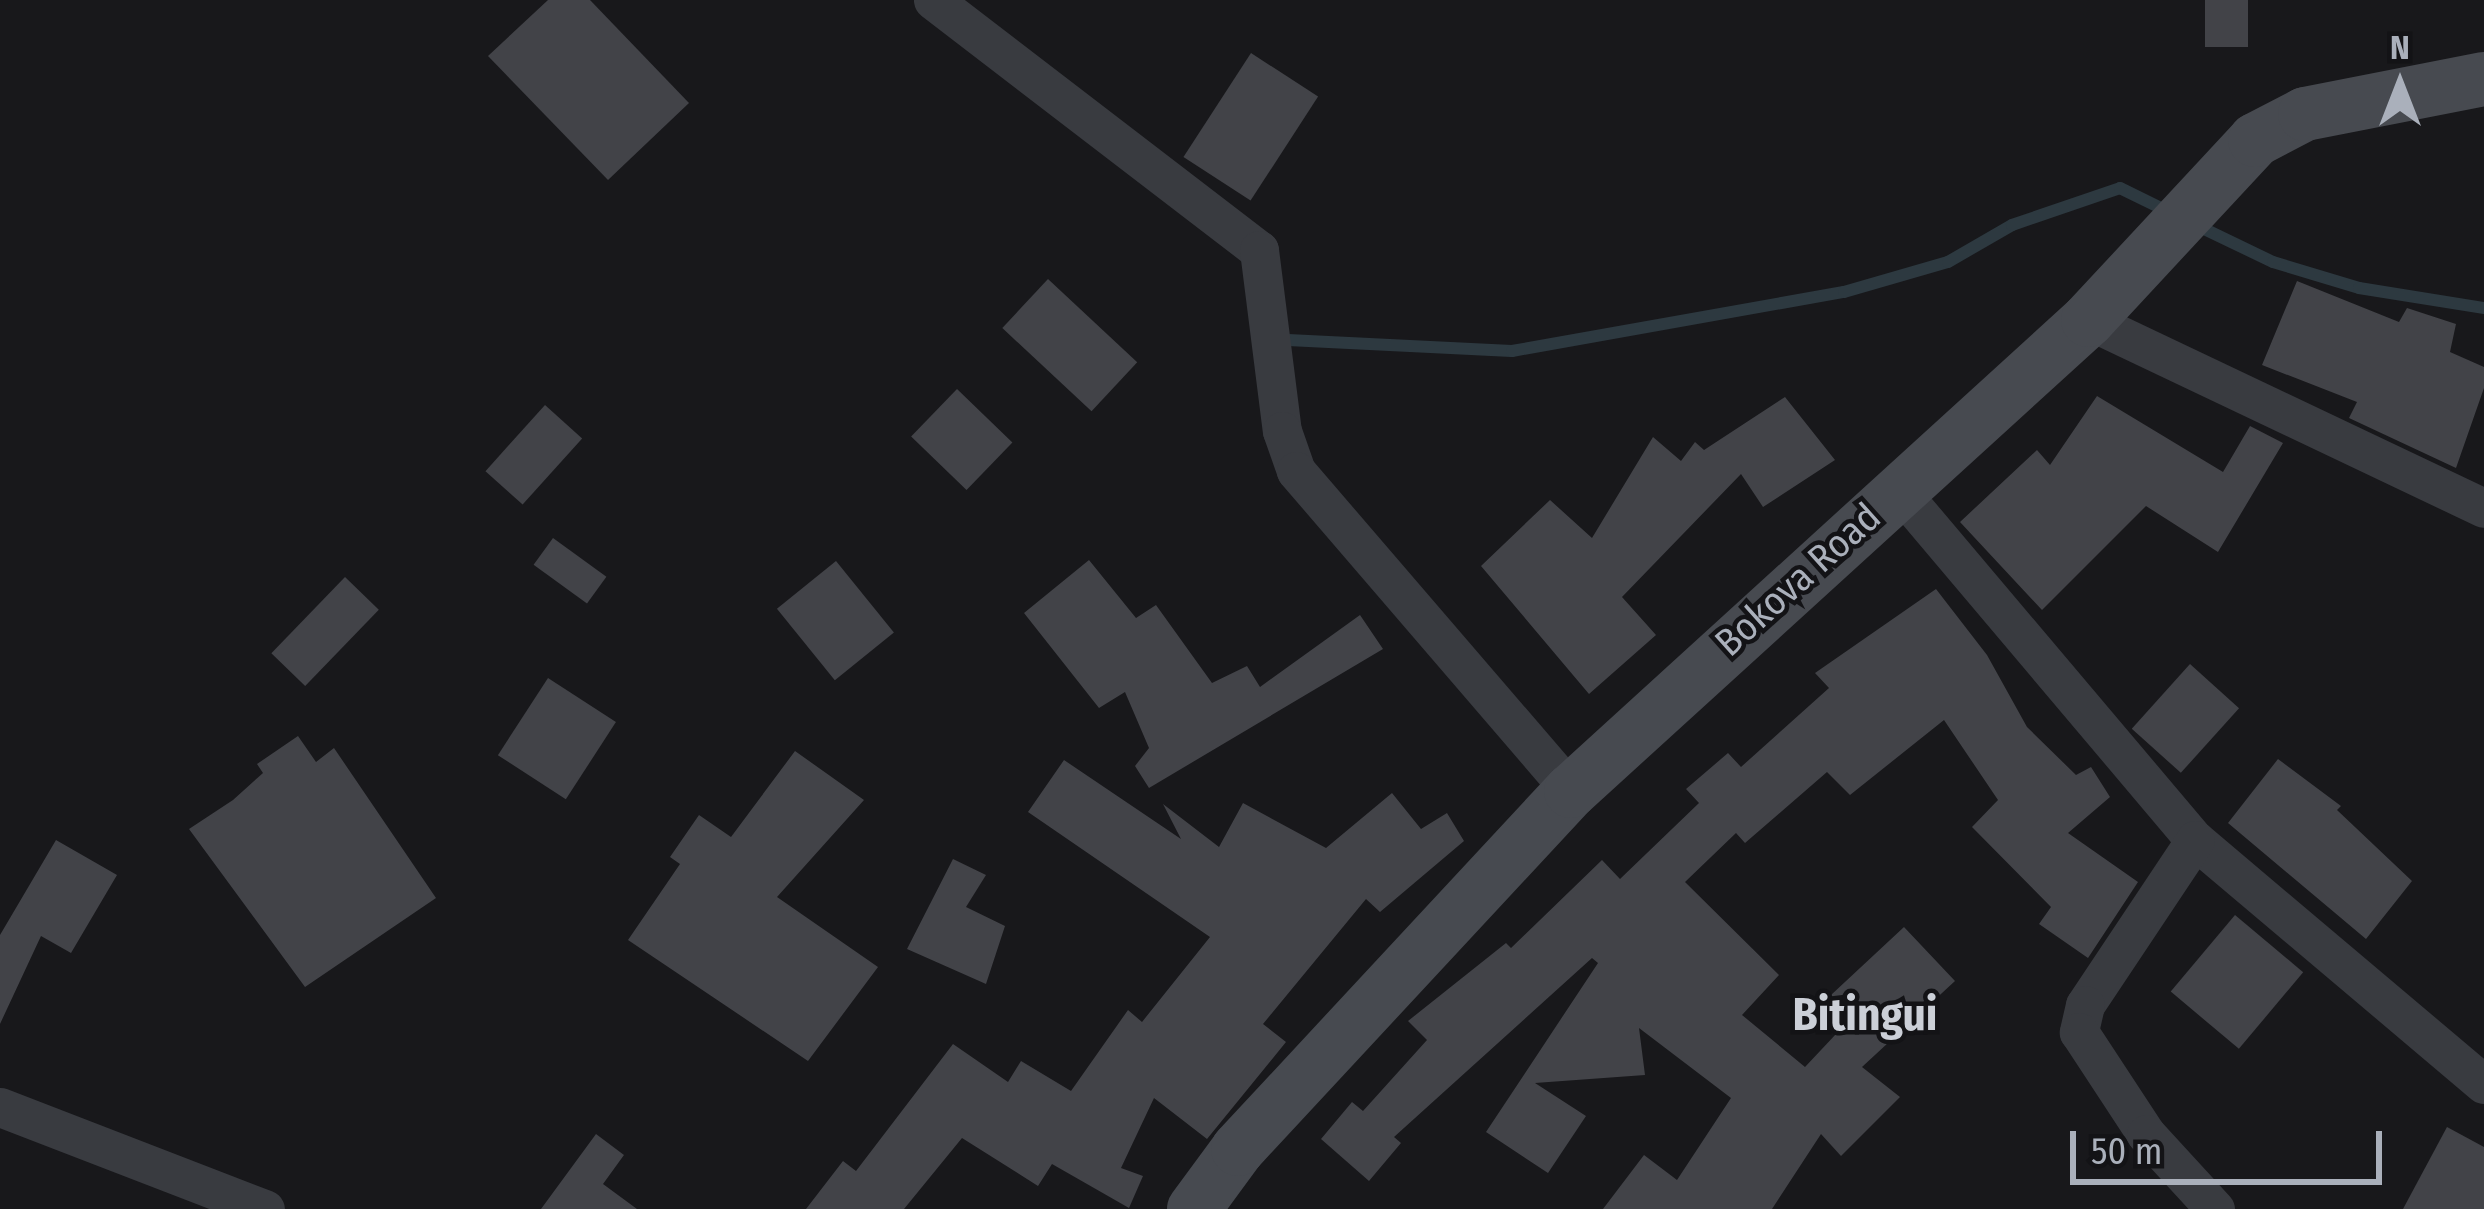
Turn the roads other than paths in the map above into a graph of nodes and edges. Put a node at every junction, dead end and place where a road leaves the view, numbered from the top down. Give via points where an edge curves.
1 (932, 0) edge
2 (2484, 79) edge
3 (2088, 320) junction
4 (1898, 489) junction
5 (2484, 508) edge
6 (1571, 791) junction
7 (2195, 840) junction
8 (2484, 1084) edge
9 (0, 1107) edge
10 (265, 1209) edge
11 (1194, 1209) edge
12 (2215, 1209) edge

1 - 6 street via 1259,250 1282,431 1296,470
2 - 3 street, Bokova Road via 2305,114 2255,140
3 - 4 street, Bokova Road
3 - 5 street
4 - 6 street, Bokova Road
4 - 7 street
6 - 11 street, Bokova Road via 1238,1149
7 - 8 street
7 - 12 street via 2085,1005 2079,1032 2146,1135
9 - 10 street

